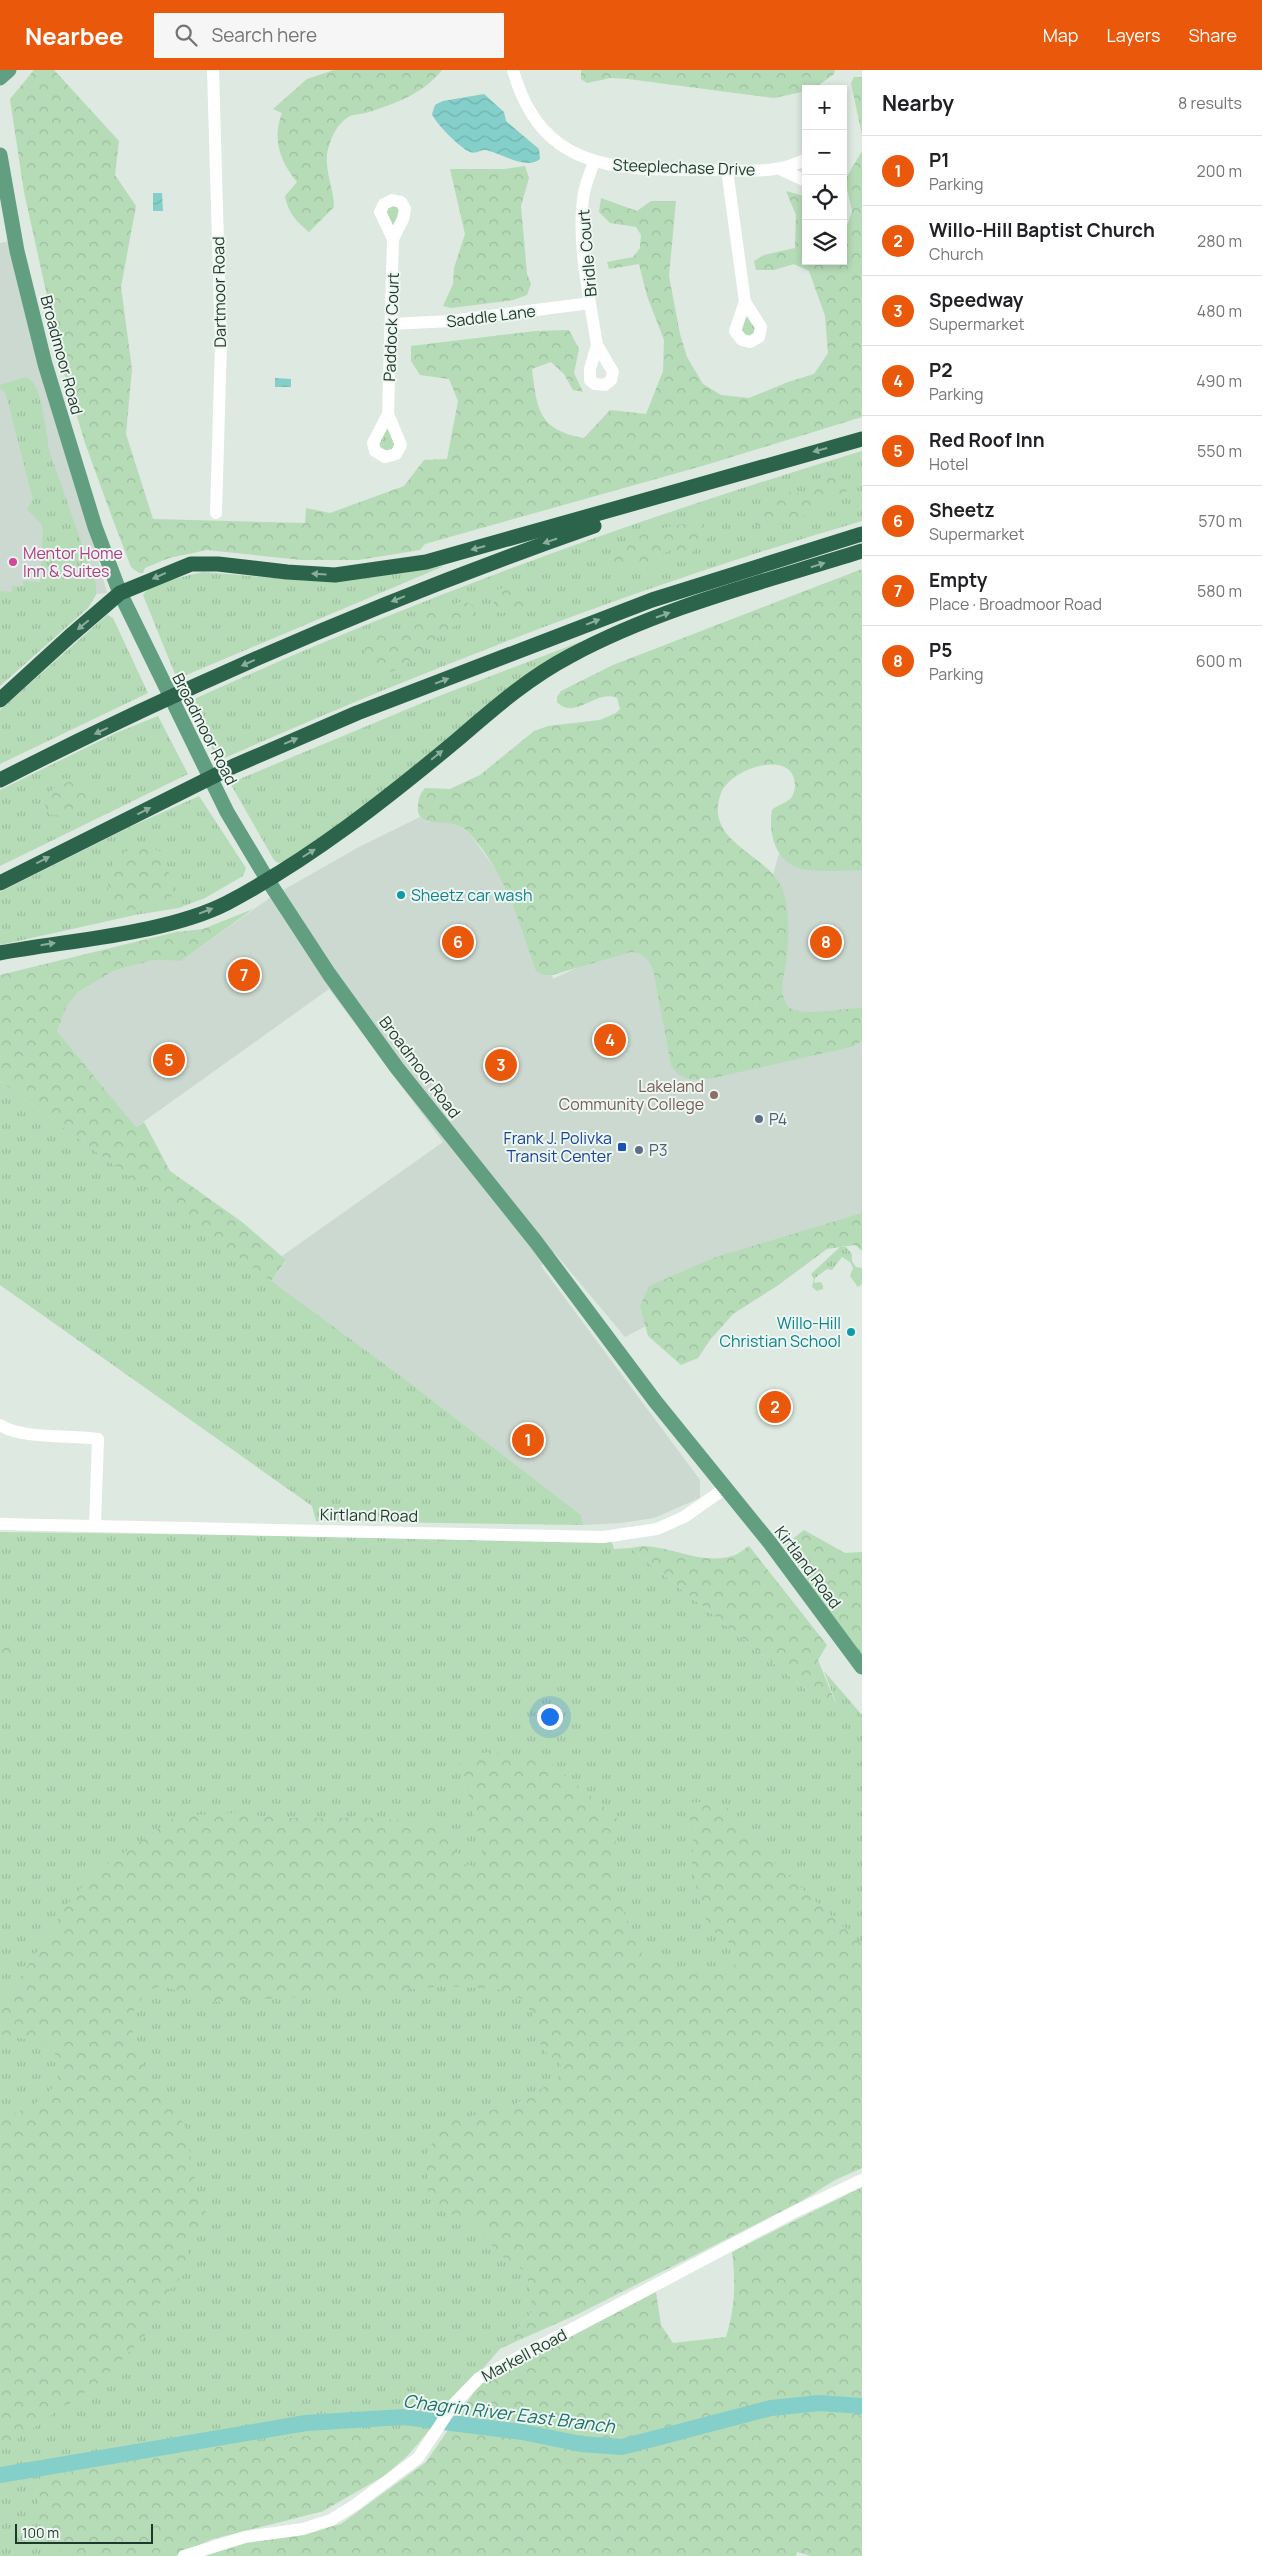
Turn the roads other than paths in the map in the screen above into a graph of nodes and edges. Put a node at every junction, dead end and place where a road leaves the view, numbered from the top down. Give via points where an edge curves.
1 (9, 70) edge
2 (213, 70) edge
3 (513, 70) edge
4 (0, 78) edge
5 (0, 155) edge
6 (802, 161) edge
7 (594, 162) junction
8 (727, 170) junction
9 (782, 170) junction
10 (802, 179) edge
11 (393, 239) dead end
12 (744, 302) dead end
13 (590, 303) junction
14 (391, 324) junction
15 (597, 345) dead end
16 (388, 414) dead end
17 (862, 439) edge
18 (777, 462) junction
19 (216, 513) dead end
20 (862, 534) edge
21 (862, 551) edge
22 (120, 593) junction
23 (0, 700) edge
24 (0, 780) edge
25 (267, 879) junction
26 (0, 882) edge
27 (0, 953) edge
28 (536, 1242) joint
29 (0, 1425) edge
30 (724, 1489) junction
31 (0, 1524) edge
32 (95, 1526) junction
33 (862, 1667) edge
34 (862, 2180) edge
35 (184, 2556) edge

1 - 4 main road
2 - 19 street, Dartmoor Road via 221,344
3 - 7 street, Steeplechase Drive via 523,100 542,128 556,141
5 - 22 main road, Broadmoor Road via 17,251 44,364 72,460
6 - 9 street, Steeplechase Drive
7 - 8 street, Steeplechase Drive via 627,169
7 - 13 street, Bridle Court via 581,214
8 - 9 street, Steeplechase Drive
8 - 12 street
9 - 10 street, Steeplechase Drive
11 - 14 street, Paddock Court
13 - 14 street, Saddle Lane via 451,321
13 - 15 street, Bridle Court
14 - 16 street, Paddock Court
17 -> 18 highway
18 -> 22 highway via 426,562 336,575 191,564
18 -> 24 highway via 471,569 184,691
26 -> 20 highway via 234,766 356,713 652,600
25 -> 21 highway via 331,840 485,713 569,656 660,615
22 -> 23 highway
22 - 25 main road, Broadmoor Road via 227,812
27 -> 25 highway via 179,921 226,904
25 - 28 main road, Broadmoor Road via 329,974 392,1060
28 - 30 main road, Kirtland Road
29 - 32 street via 18,1434 98,1438
30 - 32 street, Kirtland Road via 684,1517 657,1529 603,1537
30 - 33 main road, Kirtland Road via 770,1543
31 - 32 street, Kirtland Road
34 - 35 street, Markell Road via 794,2212 479,2378 454,2404 418,2458 331,2520 302,2529 244,2537

